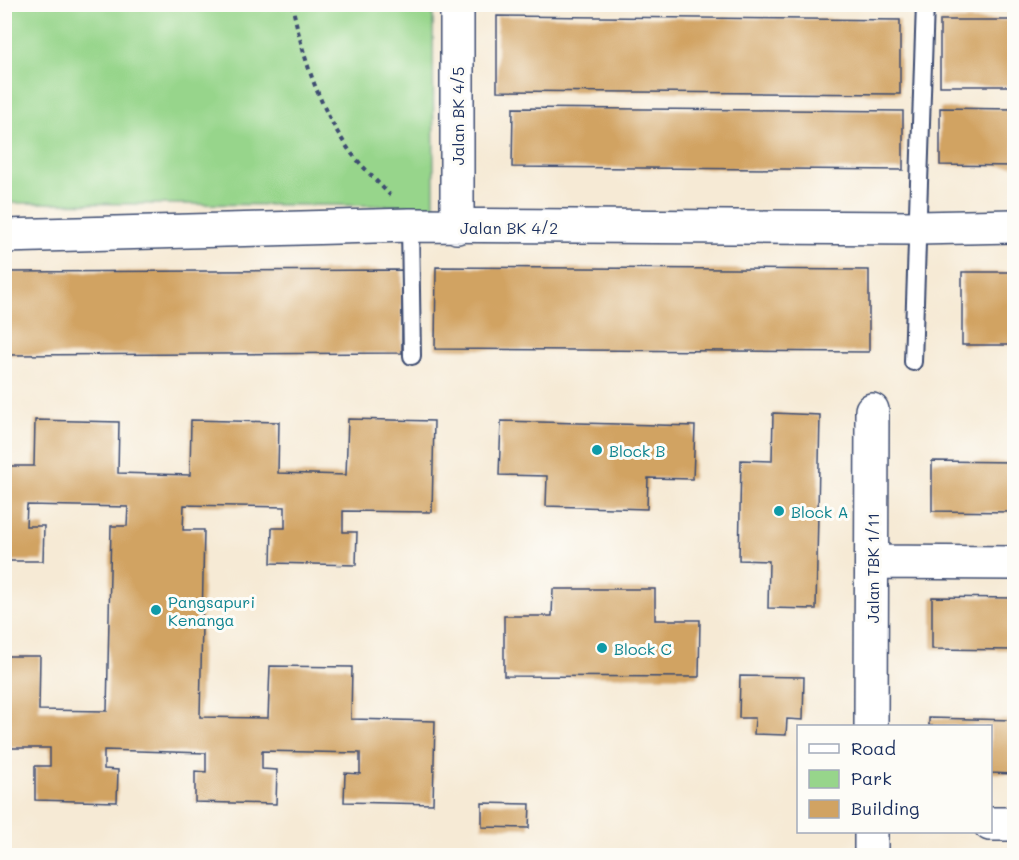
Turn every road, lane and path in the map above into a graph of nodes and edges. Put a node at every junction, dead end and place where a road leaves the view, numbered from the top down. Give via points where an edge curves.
1 (292, 4) edge
2 (457, 4) edge
3 (925, 4) edge
4 (410, 225) junction
5 (1014, 226) edge
6 (457, 227) junction
7 (918, 228) junction
8 (4, 236) edge
9 (412, 356) dead end
10 (913, 362) dead end
11 (873, 410) dead end
12 (872, 562) junction
13 (1014, 563) edge
14 (871, 725) edge
15 (992, 824) edge
16 (1014, 824) edge
17 (871, 833) edge
18 (871, 855) edge

1 - 4 path via 300,46 323,106 352,153 399,206
2 - 6 street, Jalan BK 4/5
3 - 7 lane
4 - 6 street, Jalan BK 4/2
4 - 8 street, Jalan BK 4/2
4 - 9 lane
5 - 7 street, Jalan BK 4/2
6 - 7 street, Jalan BK 4/2
7 - 10 lane
11 - 12 street, Jalan TBK 1/11
12 - 13 street
12 - 14 street, Jalan TBK 1/11
15 - 16 street
17 - 18 street

